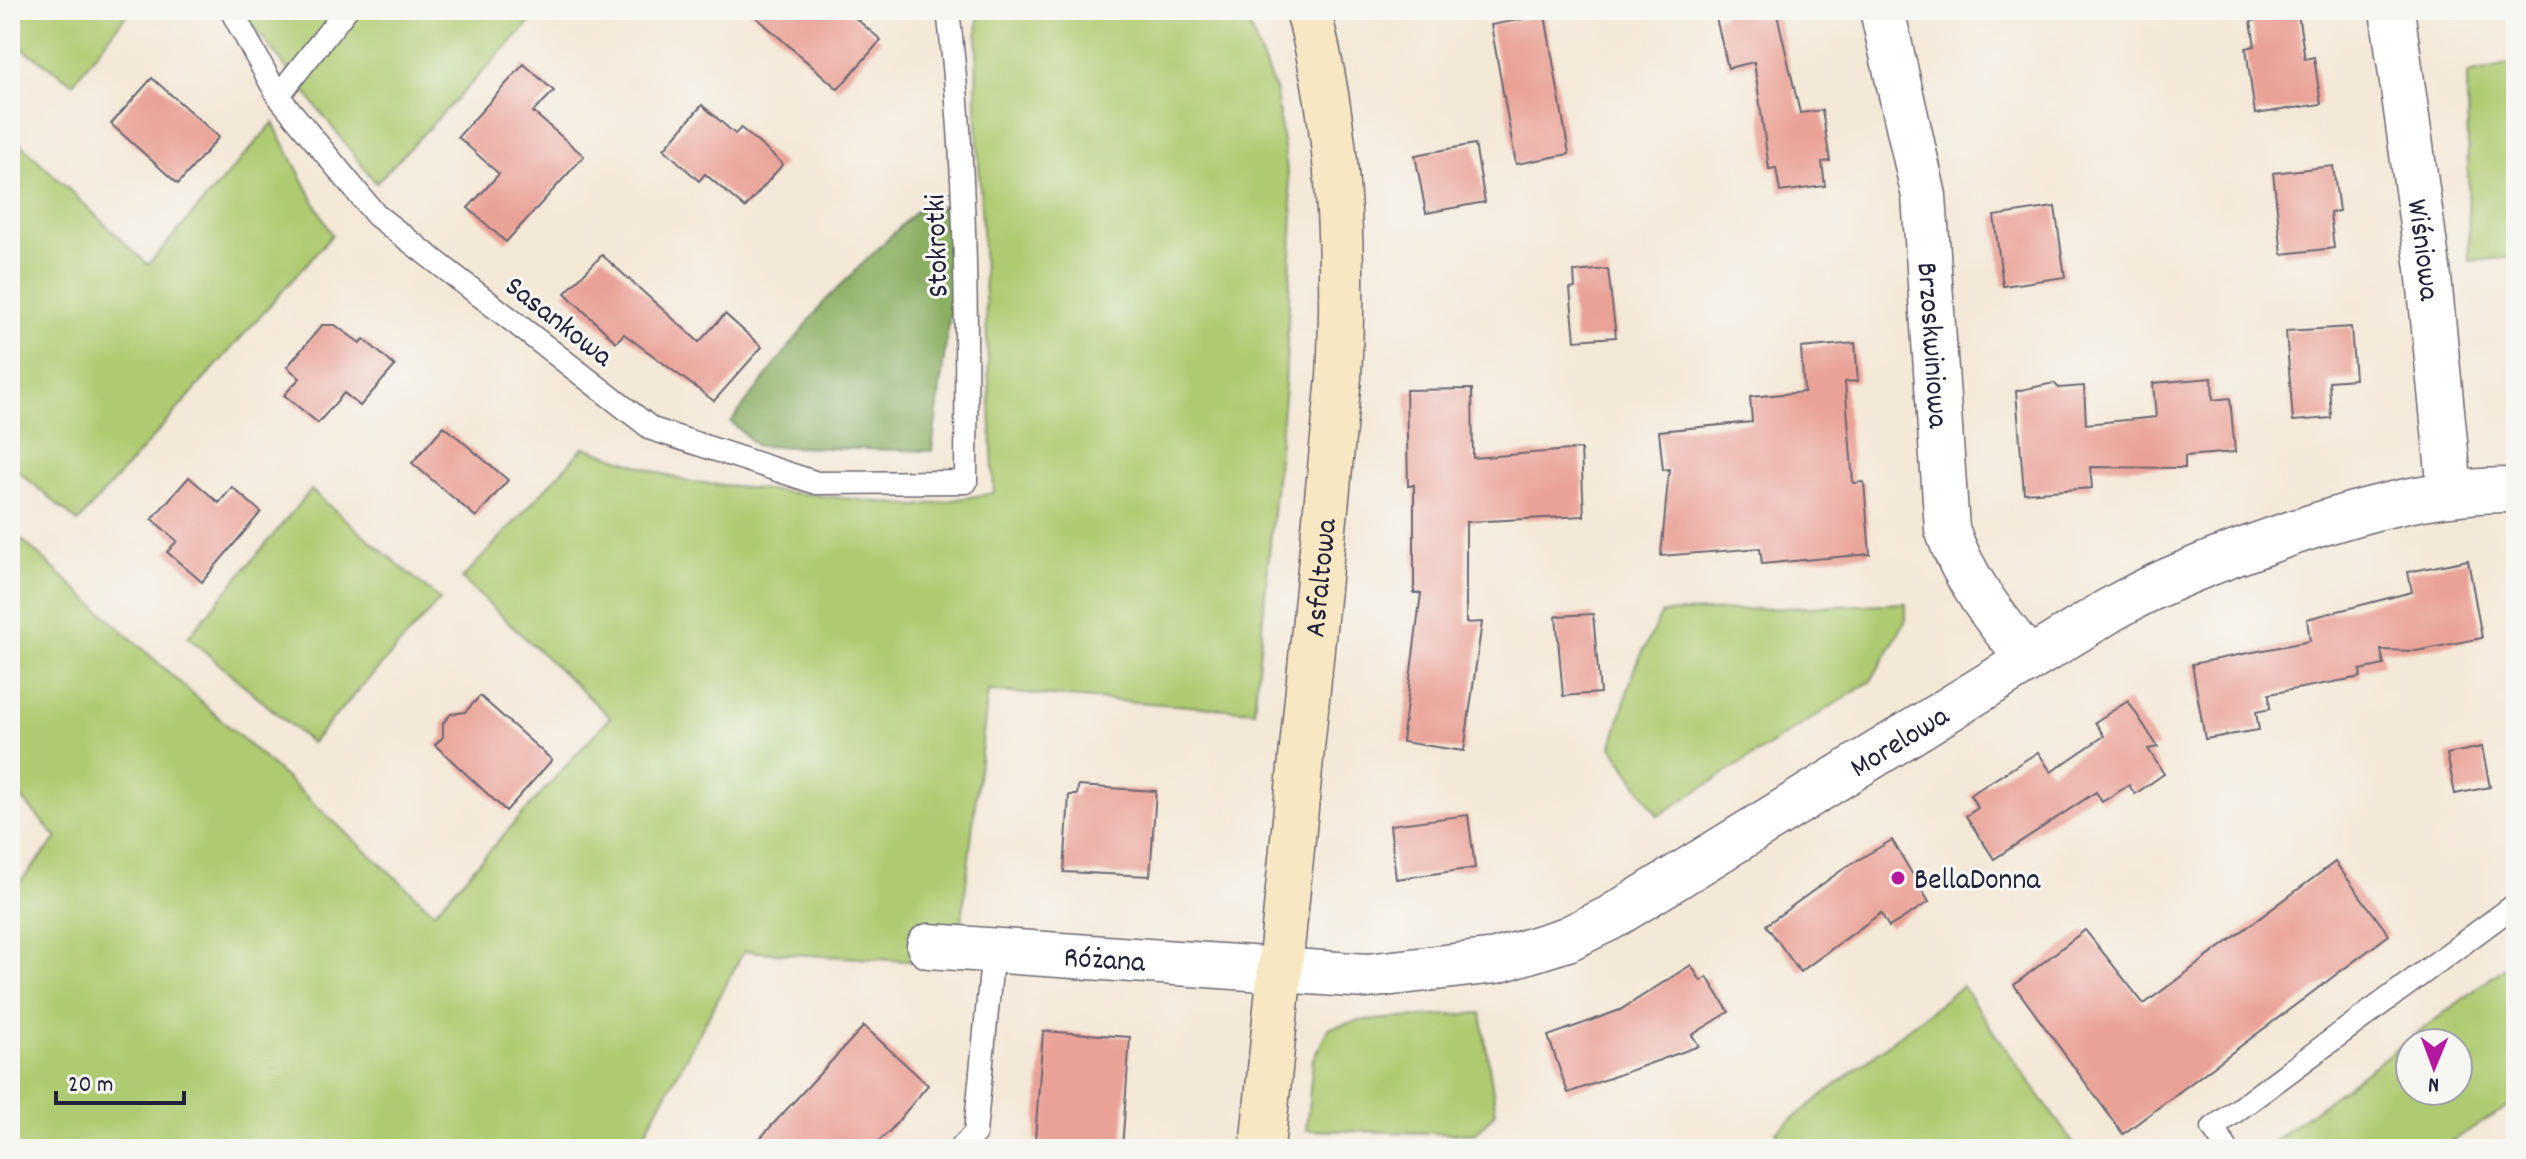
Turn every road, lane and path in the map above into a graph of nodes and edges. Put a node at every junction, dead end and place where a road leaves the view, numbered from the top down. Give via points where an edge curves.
1 (231, 10) edge
2 (346, 10) edge
3 (948, 10) edge
4 (1308, 10) edge
5 (1882, 10) edge
6 (2392, 10) edge
7 (278, 96) junction
8 (966, 482) joint
9 (2516, 490) edge
10 (2450, 492) junction
11 (2029, 660) junction
12 (2516, 904) edge
13 (929, 946) dead end
14 (993, 950) junction
15 (1281, 971) junction
16 (960, 1149) edge
17 (1262, 1149) edge
18 (2227, 1149) edge

1 - 7 lane, Sasankowa
2 - 7 lane
3 - 8 lane, Stokrotki via 961,119
4 - 15 street, Asfaltowa via 1335,146 1343,299
5 - 11 street, Brzoskwiniowa via 1924,196 1947,529 1980,599
6 - 10 street, Wiśniowa via 2428,268
7 - 8 lane, Sasankowa via 376,215 652,429 817,483
9 - 10 street, Morelowa
10 - 11 street, Morelowa via 2374,507 2194,568 2140,593
11 - 15 street, Morelowa via 1610,918 1567,939 1496,961 1411,972 1367,976
12 - 18 lane via 2213,1128
13 - 14 street, Różana
14 - 15 street, Różana
14 - 16 lane via 975,1133
15 - 17 street, Asfaltowa

